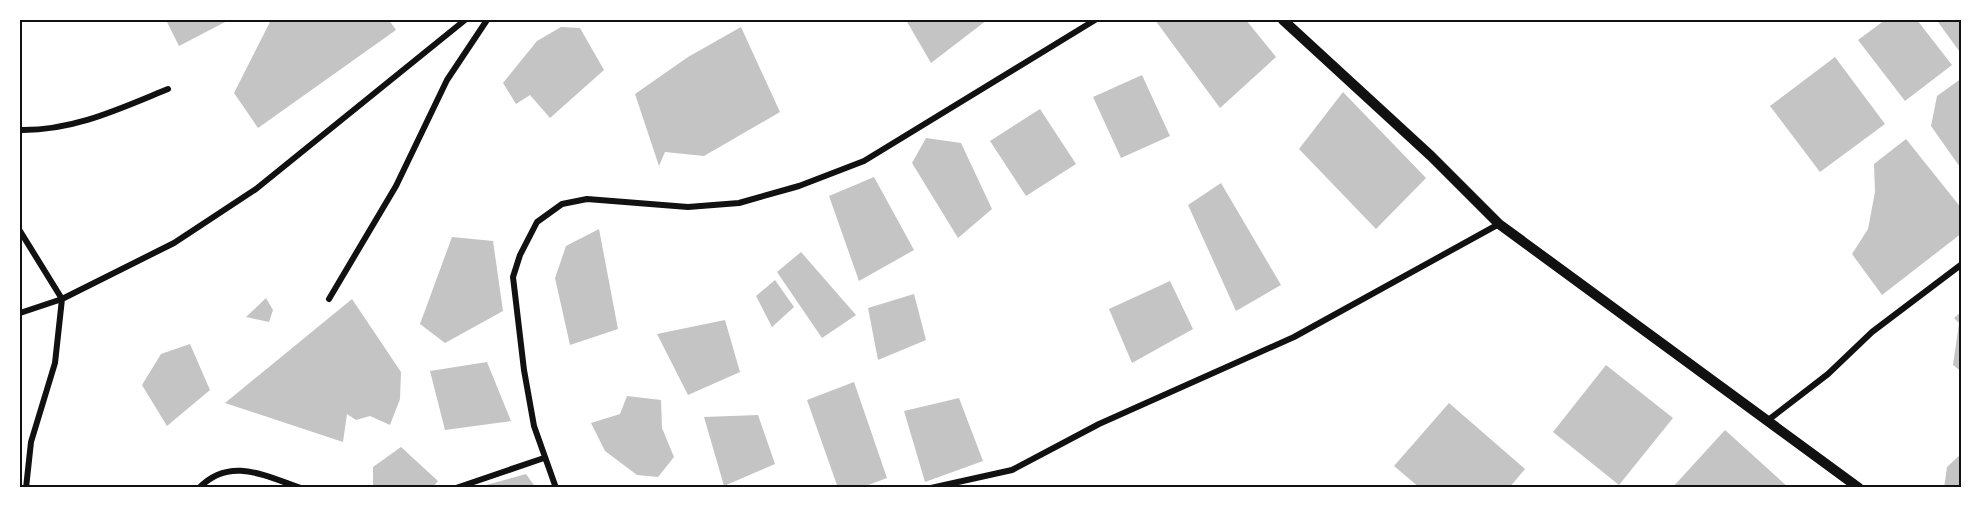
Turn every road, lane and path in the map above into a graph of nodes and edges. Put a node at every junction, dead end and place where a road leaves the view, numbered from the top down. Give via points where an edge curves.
1 (465, 20) edge
2 (487, 20) edge
3 (1095, 20) edge
4 (1283, 20) edge
5 (168, 89) dead end
6 (20, 130) edge
7 (1498, 224) junction
8 (20, 231) edge
9 (1962, 264) edge
10 (62, 299) junction
11 (329, 299) dead end
12 (20, 313) edge
13 (1767, 421) junction
14 (544, 458) junction
15 (26, 488) edge
16 (199, 488) edge
17 (301, 488) edge
18 (456, 488) edge
19 (556, 488) edge
20 (931, 488) edge
21 (1859, 488) edge

1 - 10 street via 256,189 174,243
2 - 11 street via 447,80 396,186
3 - 14 street via 864,161 799,186 739,203 698,206 587,199 562,204 537,222 513,277 524,370
4 - 7 street via 1431,156
5 - 6 street via 97,119
7 - 13 street
7 - 20 street via 1294,337 1099,424 1012,470
8 - 10 street
9 - 13 street via 1872,332 1828,374
10 - 12 street
10 - 15 street via 55,363 31,442
13 - 21 street
14 - 18 street
14 - 19 street
16 - 17 street via 225,470 249,471

